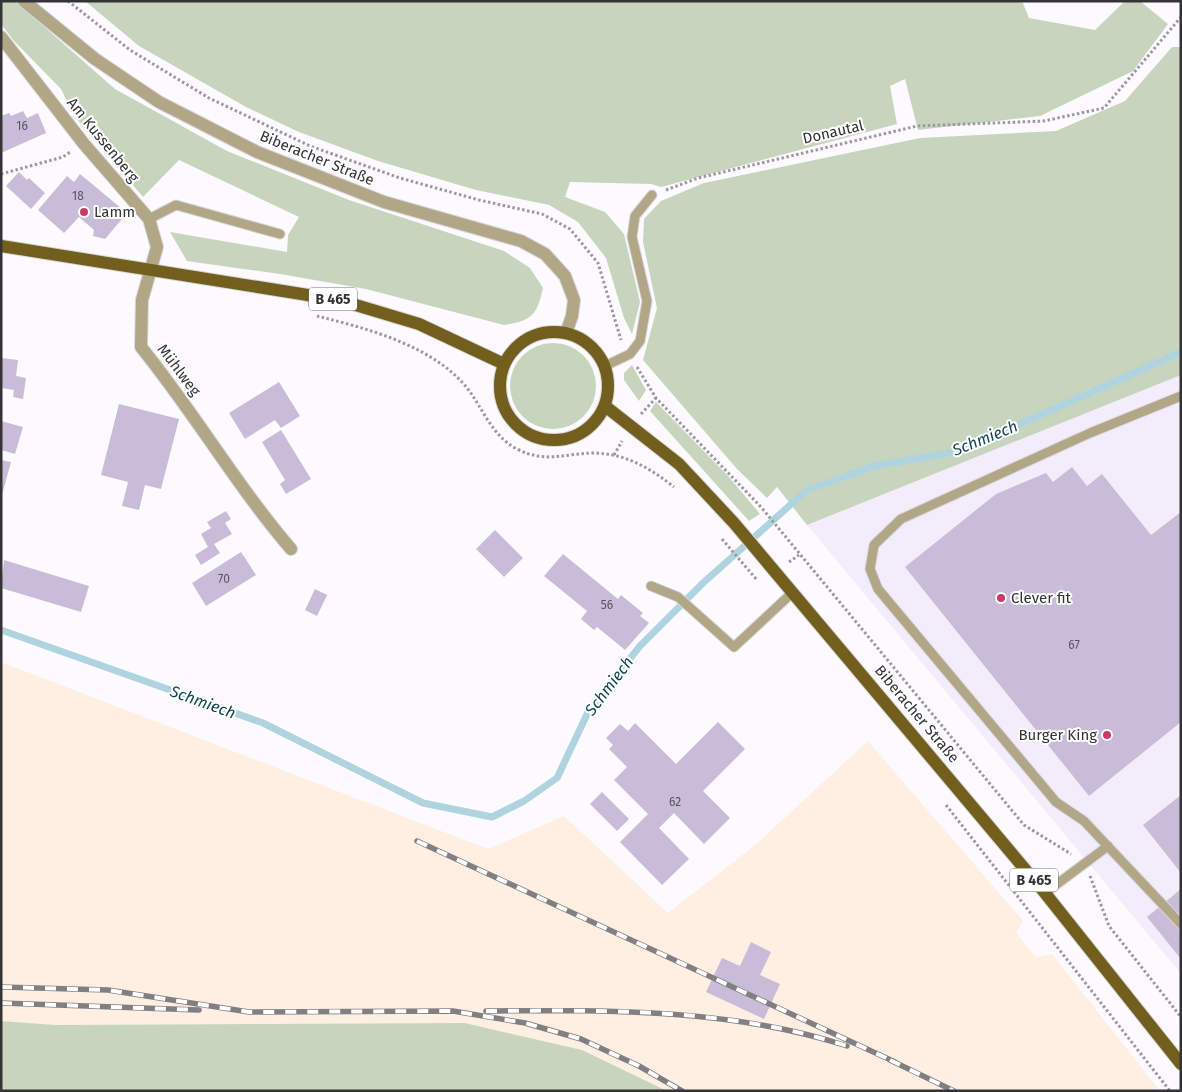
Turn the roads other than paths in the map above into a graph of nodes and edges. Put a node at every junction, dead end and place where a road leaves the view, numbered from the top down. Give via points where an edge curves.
1 (24, 1) edge
2 (1, 37) edge
3 (652, 196) road end
4 (149, 219) junction
5 (280, 234) dead end
6 (1, 246) edge
7 (151, 272) junction
8 (566, 333) junction
9 (504, 364) junction
10 (605, 366) junction
11 (1181, 396) edge
12 (605, 406) junction
13 (291, 549) dead end
14 (652, 586) dead end
15 (793, 592) junction
16 (1108, 846) junction
17 (1045, 893) junction
18 (1181, 924) edge
19 (1181, 1064) edge

1 - 8 street, Biberacher Straße via 95,59 159,102 257,152 384,202 521,241 545,254 565,276 574,300
2 - 4 street, Am Kussenberg via 84,144
3 - 10 lane via 635,216 632,236 647,301 640,341 630,354
4 - 5 lane via 176,206
4 - 7 street, Am Kussenberg via 157,247
6 - 7 main road, B 465
7 - 9 main road, B 465 via 339,300 419,324
7 - 13 street, Mühlweg via 142,300 141,347 172,385 265,519
8 - 9 main road via 548,332 530,337 514,348
8 - 10 main road via 583,339
9 - 12 main road via 499,383 501,402 510,419 524,432 542,440 561,440 580,434 595,422
10 - 12 main road via 609,386
11 - 16 lane via 1090,433 901,519 874,545 870,569 878,589 1056,802 1084,821
12 - 15 main road, Biberacher Straße / B 465 via 678,464
14 - 15 lane via 678,597 734,647
15 - 17 main road, Biberacher Straße / B 465
16 - 17 lane
16 - 18 lane
17 - 19 main road, Biberacher Straße / B 465

